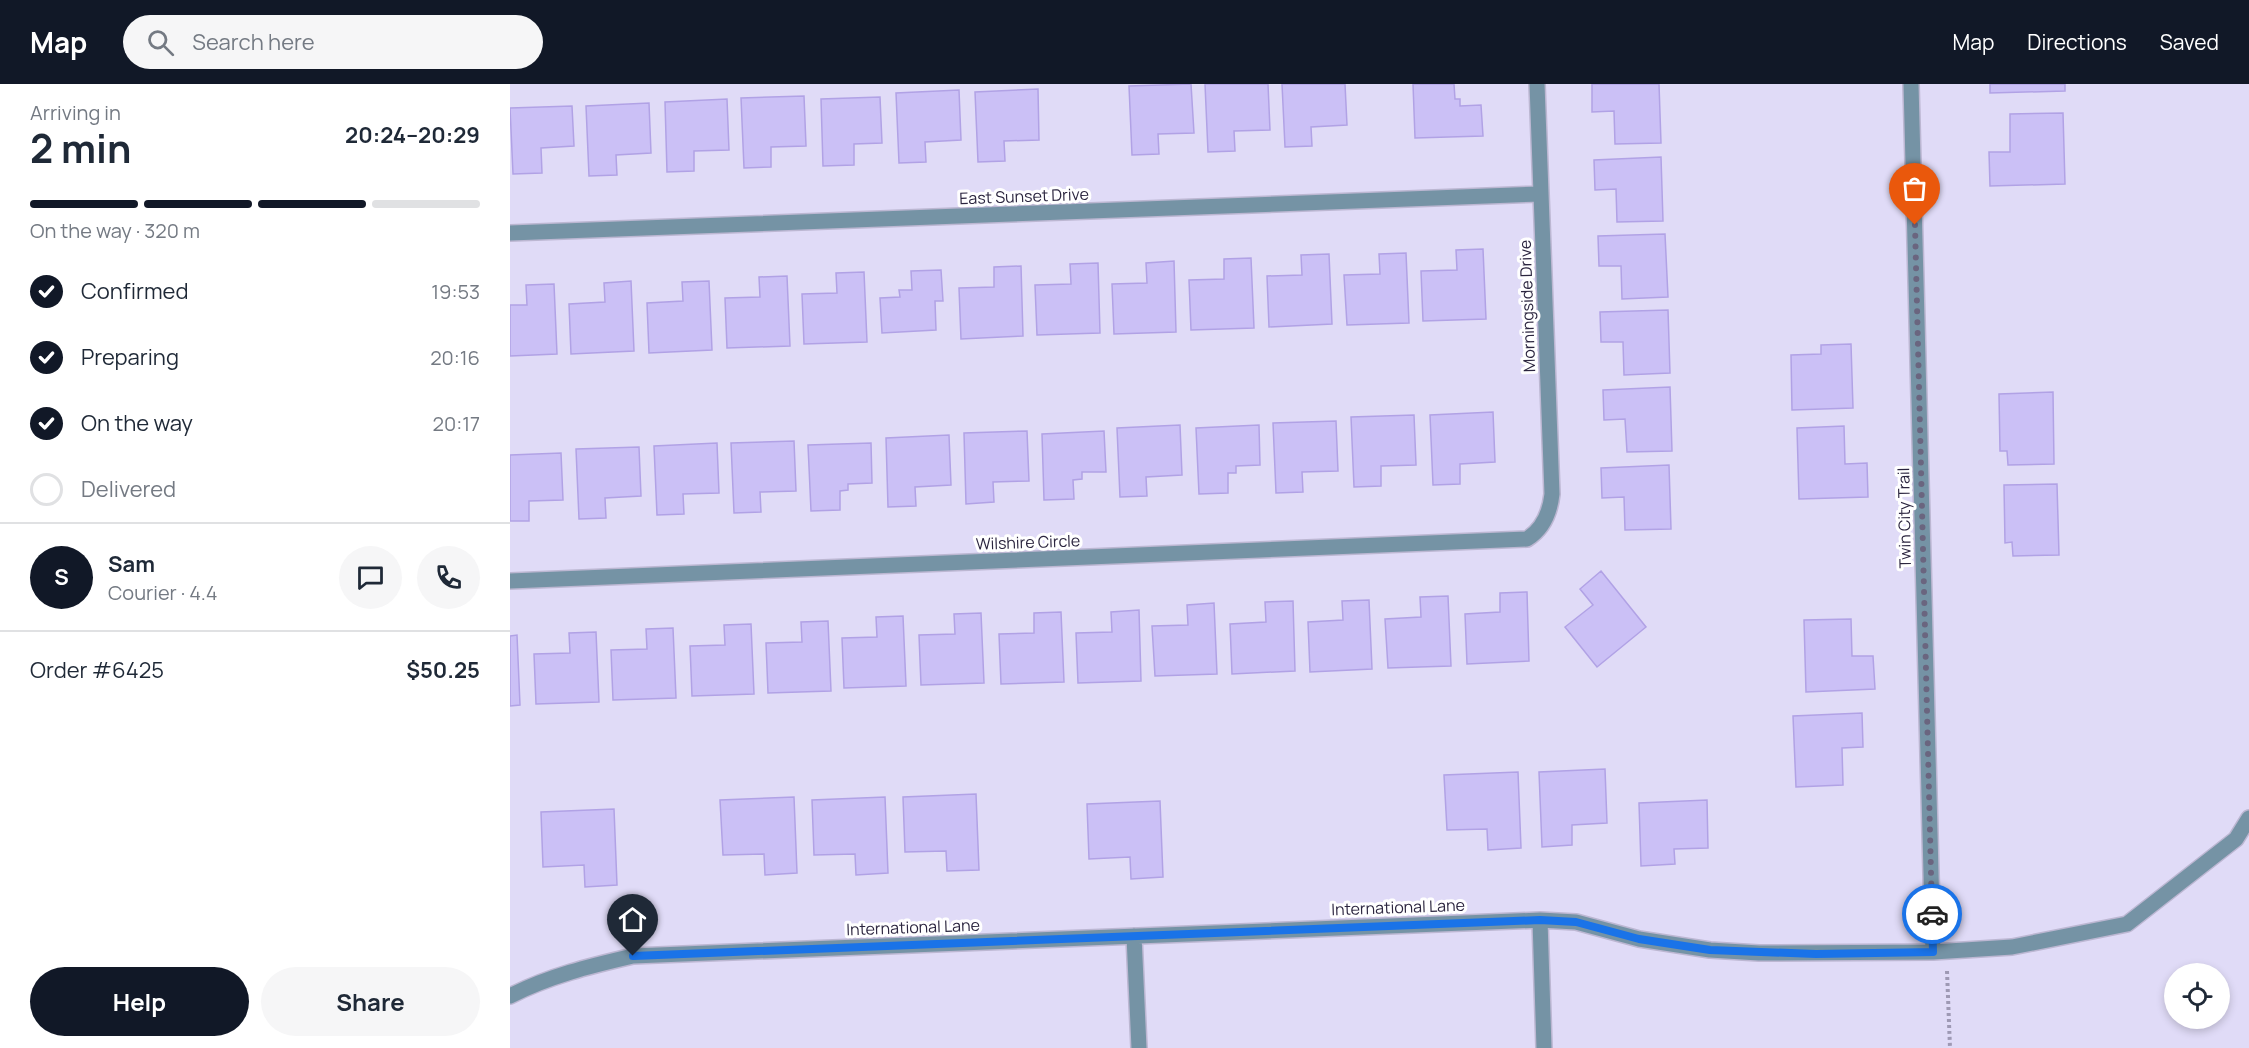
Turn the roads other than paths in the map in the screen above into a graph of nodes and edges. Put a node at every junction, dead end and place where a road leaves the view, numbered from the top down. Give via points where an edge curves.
1 (1536, 84) edge
2 (1911, 84) edge
3 (1540, 194) junction
4 (510, 233) edge
5 (1542, 525) joint
6 (510, 581) edge
7 (2249, 818) edge
8 (1540, 920) junction
9 (1134, 936) junction
10 (1940, 951) junction
11 (510, 996) edge
12 (1138, 1048) edge
13 (1544, 1048) edge

1 - 3 street, Morningside Drive
2 - 10 street, Twin City Trail
3 - 4 street, East Sunset Drive
3 - 5 street, Morningside Drive via 1552,494
5 - 6 street, Wilshire Circle via 1527,539 1504,542
7 - 10 street, International Lane via 2235,838 2127,924 2012,947
8 - 9 street, International Lane
8 - 10 street, International Lane via 1576,922 1639,939 1710,950 1816,954
8 - 13 street
9 - 11 street, International Lane via 633,956 576,969
9 - 12 street

